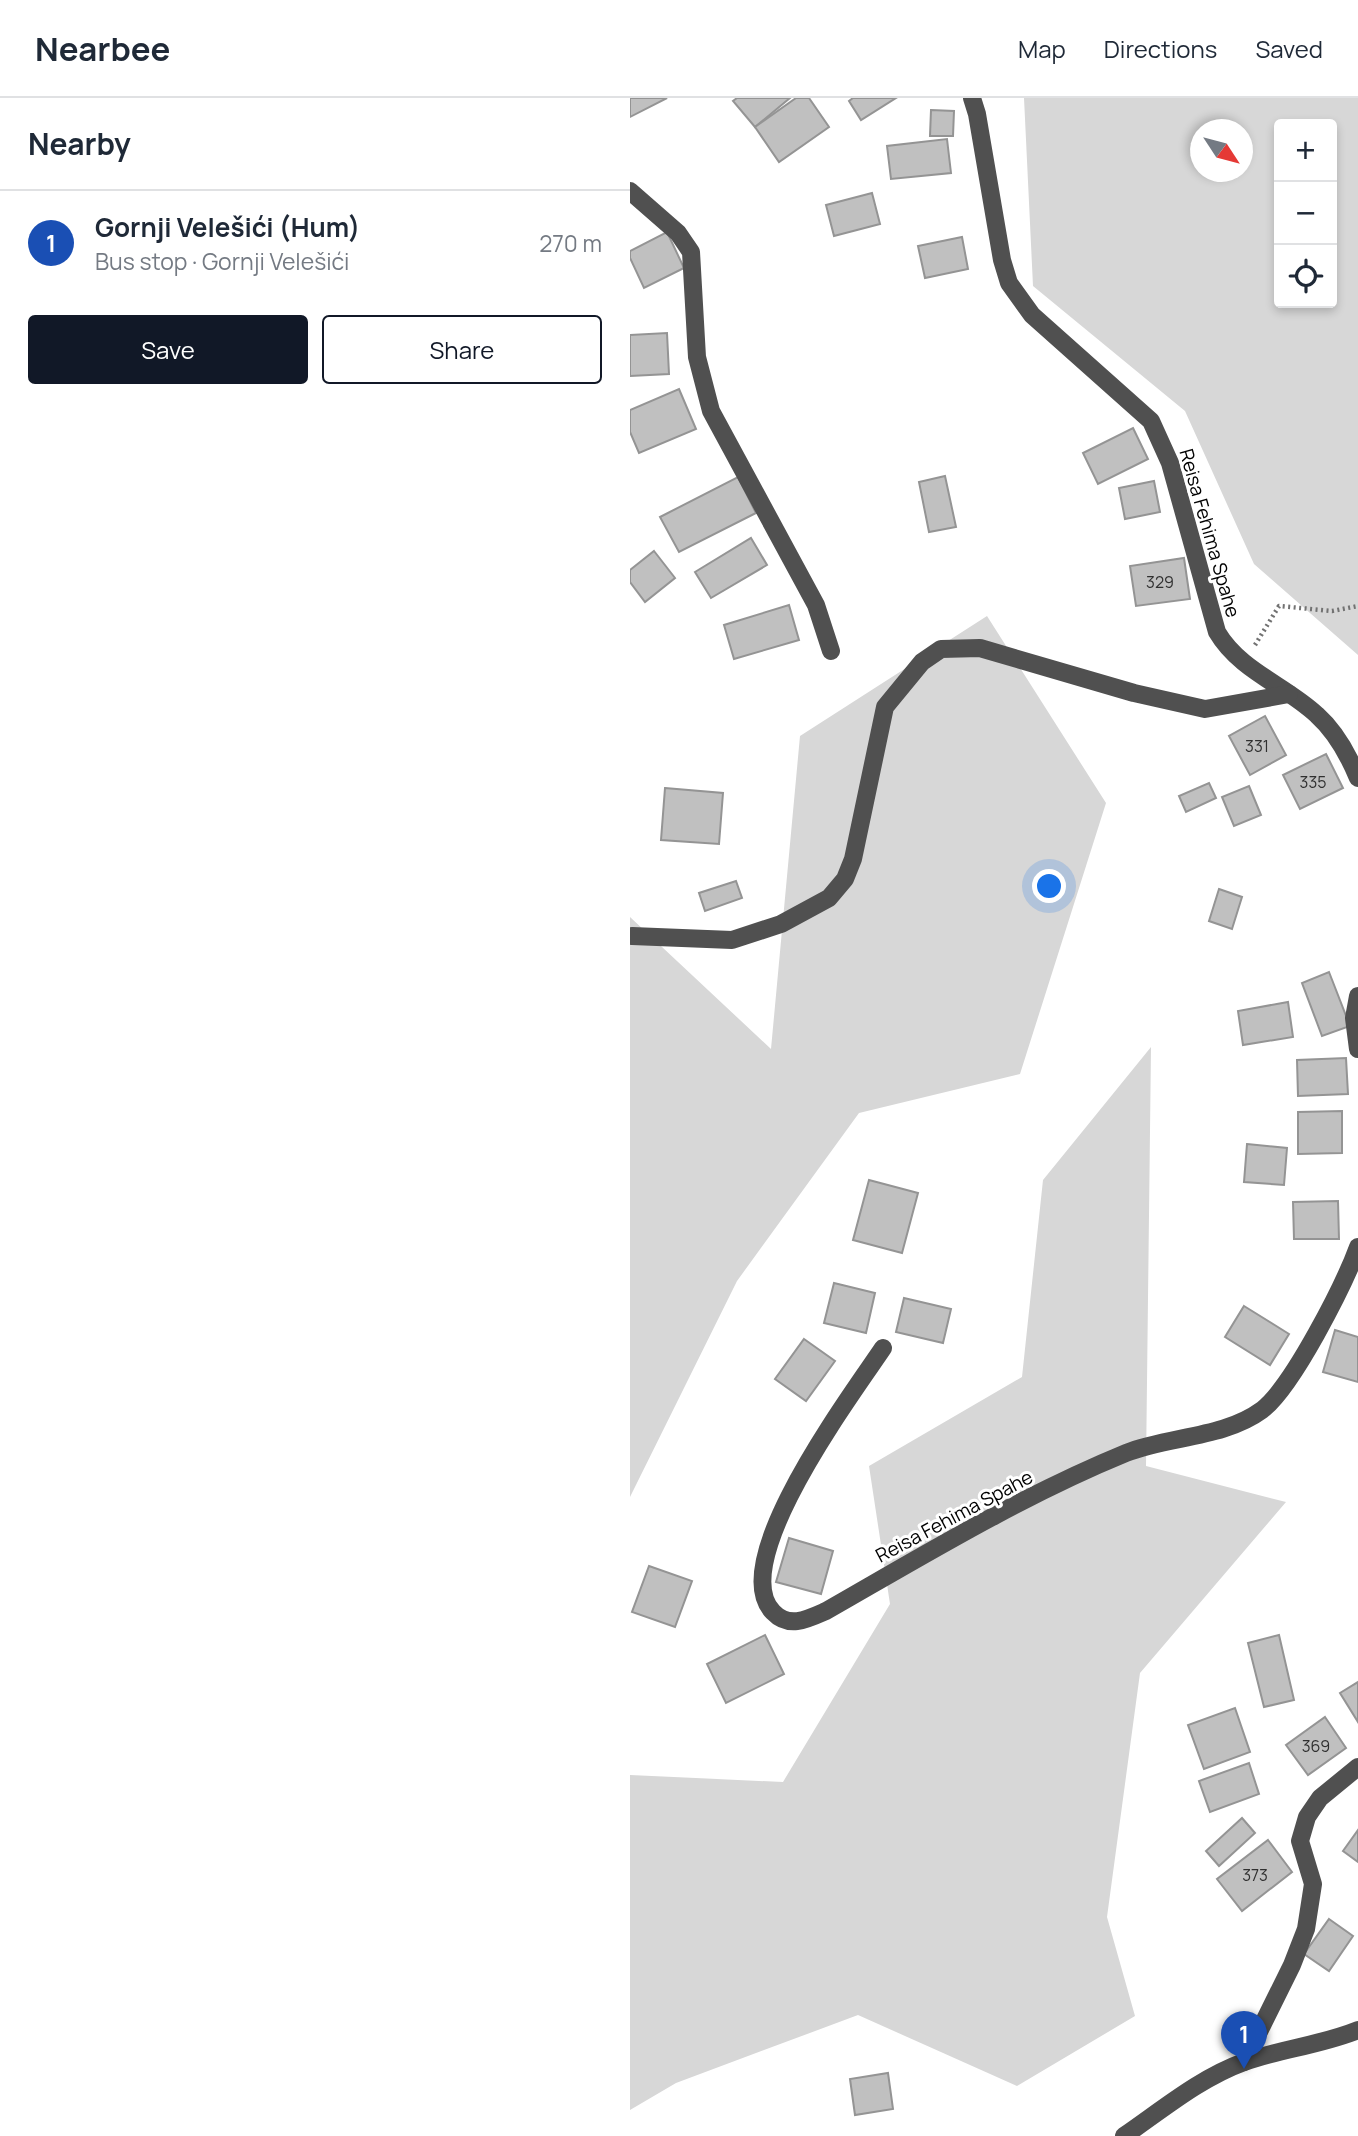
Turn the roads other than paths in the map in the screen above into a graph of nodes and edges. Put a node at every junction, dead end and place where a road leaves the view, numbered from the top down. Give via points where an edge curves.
1 (972, 98) edge
2 (630, 191) edge
3 (831, 651) dead end
4 (1289, 694) junction
5 (1358, 778) edge
6 (632, 936) dead end
7 (1358, 996) edge
8 (1358, 1049) edge
9 (1358, 1247) edge
10 (883, 1348) dead end
11 (1358, 1767) edge
12 (1358, 2030) edge
13 (1244, 2062) junction
14 (1124, 2136) edge

1 - 4 street, Reisa Fehima Spahe via 1009,283 1048,332 1151,421 1170,463 1210,615 1225,645 1246,666
2 - 3 street via 678,233 691,252 697,357 711,411 802,576
4 - 5 street, Reisa Fehima Spahe via 1335,734
4 - 6 street via 1205,709 980,648 941,649 922,662 884,707 853,859 845,879 829,898 781,924 732,940
7 - 8 street via 1354,1018
9 - 10 street, Reisa Fehima Spahe via 1340,1289 1286,1381 1261,1410 1227,1427 1153,1444 1102,1464 996,1514 817,1615 787,1620 766,1603 760,1583 764,1560 799,1476
11 - 13 street via 1320,1798 1307,1817 1300,1841 1313,1884 1306,1929
12 - 13 street
13 - 14 street via 1212,2076

